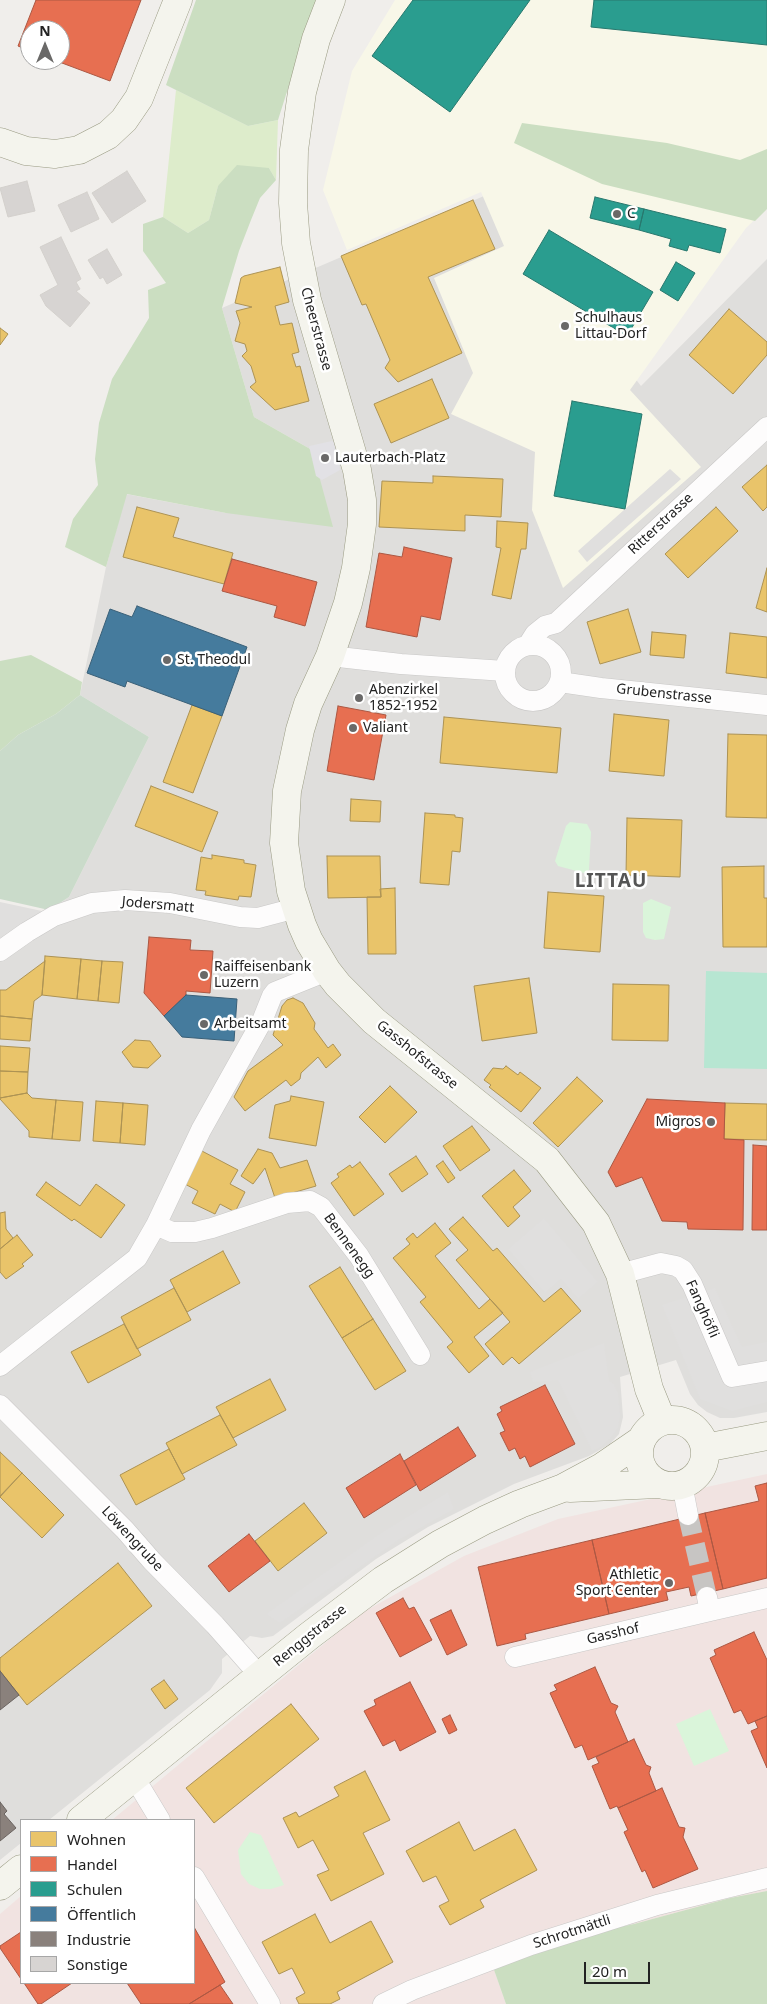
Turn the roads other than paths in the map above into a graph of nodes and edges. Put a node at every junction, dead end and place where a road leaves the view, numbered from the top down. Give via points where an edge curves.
1 (178, 0) edge
2 (331, 0) edge
3 (0, 142) edge
4 (767, 426) edge
5 (556, 623) junction
6 (528, 645) junction
7 (554, 654) junction
8 (330, 656) junction
9 (505, 671) junction
10 (560, 682) junction
11 (767, 705) edge
12 (296, 908) junction
13 (0, 951) edge
14 (327, 971) junction
15 (156, 1225) junction
16 (620, 1274) junction
17 (420, 1355) dead end
18 (0, 1366) edge
19 (767, 1371) edge
20 (0, 1405) edge
21 (662, 1421) junction
22 (767, 1436) edge
23 (640, 1441) junction
24 (705, 1448) junction
25 (670, 1484) junction
26 (563, 1488) junction
27 (688, 1515) tunnel mouth
28 (767, 1598) edge
29 (515, 1658) dead end
30 (260, 1676) junction
31 (134, 1777) junction
32 (82, 1819) edge
33 (159, 1819) edge
34 (20, 1870) edge
35 (767, 1878) edge
36 (195, 1879) edge
37 (0, 1886) edge
38 (270, 2004) edge
39 (383, 2004) edge

1 - 3 street via 139,98 124,120 108,135 79,150 55,154 26,152
2 - 8 street, Cheerstrasse via 316,39 302,92 294,150 293,203 296,243 307,300 355,460 362,500 356,568
4 - 5 street, Ritterstrasse
5 - 6 street, Ritterstrasse via 545,626
5 - 7 street
6 - 7 street via 543,646
6 - 9 street via 510,657
7 - 10 street via 560,662
8 - 9 street
8 - 12 street, Gasshofstrasse via 308,704 287,790 285,859
9 - 10 street via 505,680 515,696 532,702 550,696
10 - 11 street, Grubenstrasse
12 - 13 street, Jodersmatt via 258,918 240,918 170,903 125,900 92,903 54,916
12 - 14 street, Gasshofstrasse via 309,941
14 - 15 street via 272,996 262,1021 201,1130
14 - 16 street, Gasshofstrasse via 374,1021 547,1160 596,1223
15 - 17 street, Bennenegg via 172,1232 195,1232 287,1203 310,1201 321,1207 359,1256
15 - 18 street via 137,1258
16 - 19 street, Fanghöfli via 661,1263 683,1270 732,1377
16 - 21 street, Gasshofstrasse via 649,1389
20 - 30 street, Löwengrube via 125,1530
21 - 23 street via 652,1426
21 - 24 street via 673,1419 693,1427
22 - 24 street
23 - 25 street via 638,1455 649,1477
23 - 26 street, Renggstrasse
24 - 25 street via 703,1465 691,1480
25 - 26 street, Renggstrasse
25 - 27 street
26 - 30 street, Renggstrasse via 485,1520 422,1555 339,1612
28 - 29 street, Gasshof via 708,1604
30 - 31 street, Renggstrasse
31 - 32 street, Renggstrasse
31 - 33 street
34 - 37 street
35 - 39 street, Schrotmättli via 657,1905 531,1945
36 - 38 street

